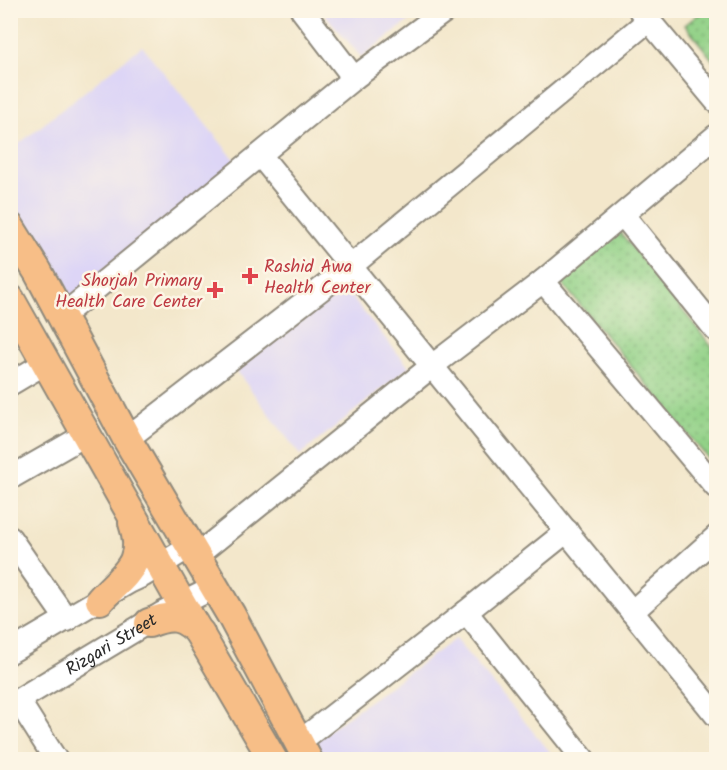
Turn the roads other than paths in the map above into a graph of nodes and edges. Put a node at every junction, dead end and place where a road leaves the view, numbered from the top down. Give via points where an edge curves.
1 (302, 10) edge
2 (446, 10) edge
3 (644, 15) edge
4 (354, 78) junction
5 (717, 101) edge
6 (717, 136) edge
7 (260, 155) junction
8 (623, 215) junction
9 (10, 227) edge
10 (351, 267) junction
11 (543, 281) junction
12 (10, 298) edge
13 (61, 317) junction
14 (717, 330) edge
15 (47, 362) junction
16 (432, 366) junction
17 (10, 384) edge
18 (87, 434) junction
19 (127, 439) junction
20 (10, 478) edge
21 (717, 487) edge
22 (125, 501) junction
23 (167, 506) junction
24 (140, 526) junction
25 (567, 531) junction
26 (717, 537) edge
27 (10, 538) edge
28 (194, 551) junction
29 (160, 564) junction
30 (215, 587) junction
31 (100, 600) junction
32 (182, 604) junction
33 (466, 612) junction
34 (632, 612) junction
35 (234, 619) junction
36 (67, 620) junction
37 (149, 623) junction
38 (202, 637) junction
39 (10, 652) edge
40 (14, 702) edge
41 (716, 714) edge
42 (303, 751) edge
43 (56, 759) edge
44 (273, 759) edge
45 (584, 759) edge

1 - 4 street
2 - 4 street
3 - 5 street
3 - 10 street
4 - 7 street
6 - 8 street
7 - 10 street
7 - 13 street
8 - 11 street
8 - 14 street
9 - 13 main road
10 - 16 street
10 - 19 street
11 - 16 street
11 - 21 street
12 - 15 main road
13 - 19 main road
15 - 17 street
15 - 18 main road
16 - 25 street
16 - 28 street
18 - 20 street
18 - 22 main road
19 - 23 main road
22 - 24 main road
22 - 31 main road via 136,533 136,556 125,575
23 - 24 main road via 169,516 163,529 153,533
23 - 28 main road
24 - 29 main road
25 - 33 street
25 - 34 street
26 - 34 street
27 - 36 street
28 - 29 street
28 - 30 main road
29 - 31 street
29 - 32 main road
30 - 32 street, Rizgari Street
30 - 35 main road
31 - 36 street
32 - 37 street, Rizgari Street
32 - 38 main road
33 - 42 street
33 - 45 street
34 - 41 street
35 - 38 main road via 220,610 206,612 200,622
35 - 42 main road
36 - 39 street
37 - 38 main road via 177,617
37 - 40 street, Rizgari Street
38 - 44 main road
40 - 43 street

